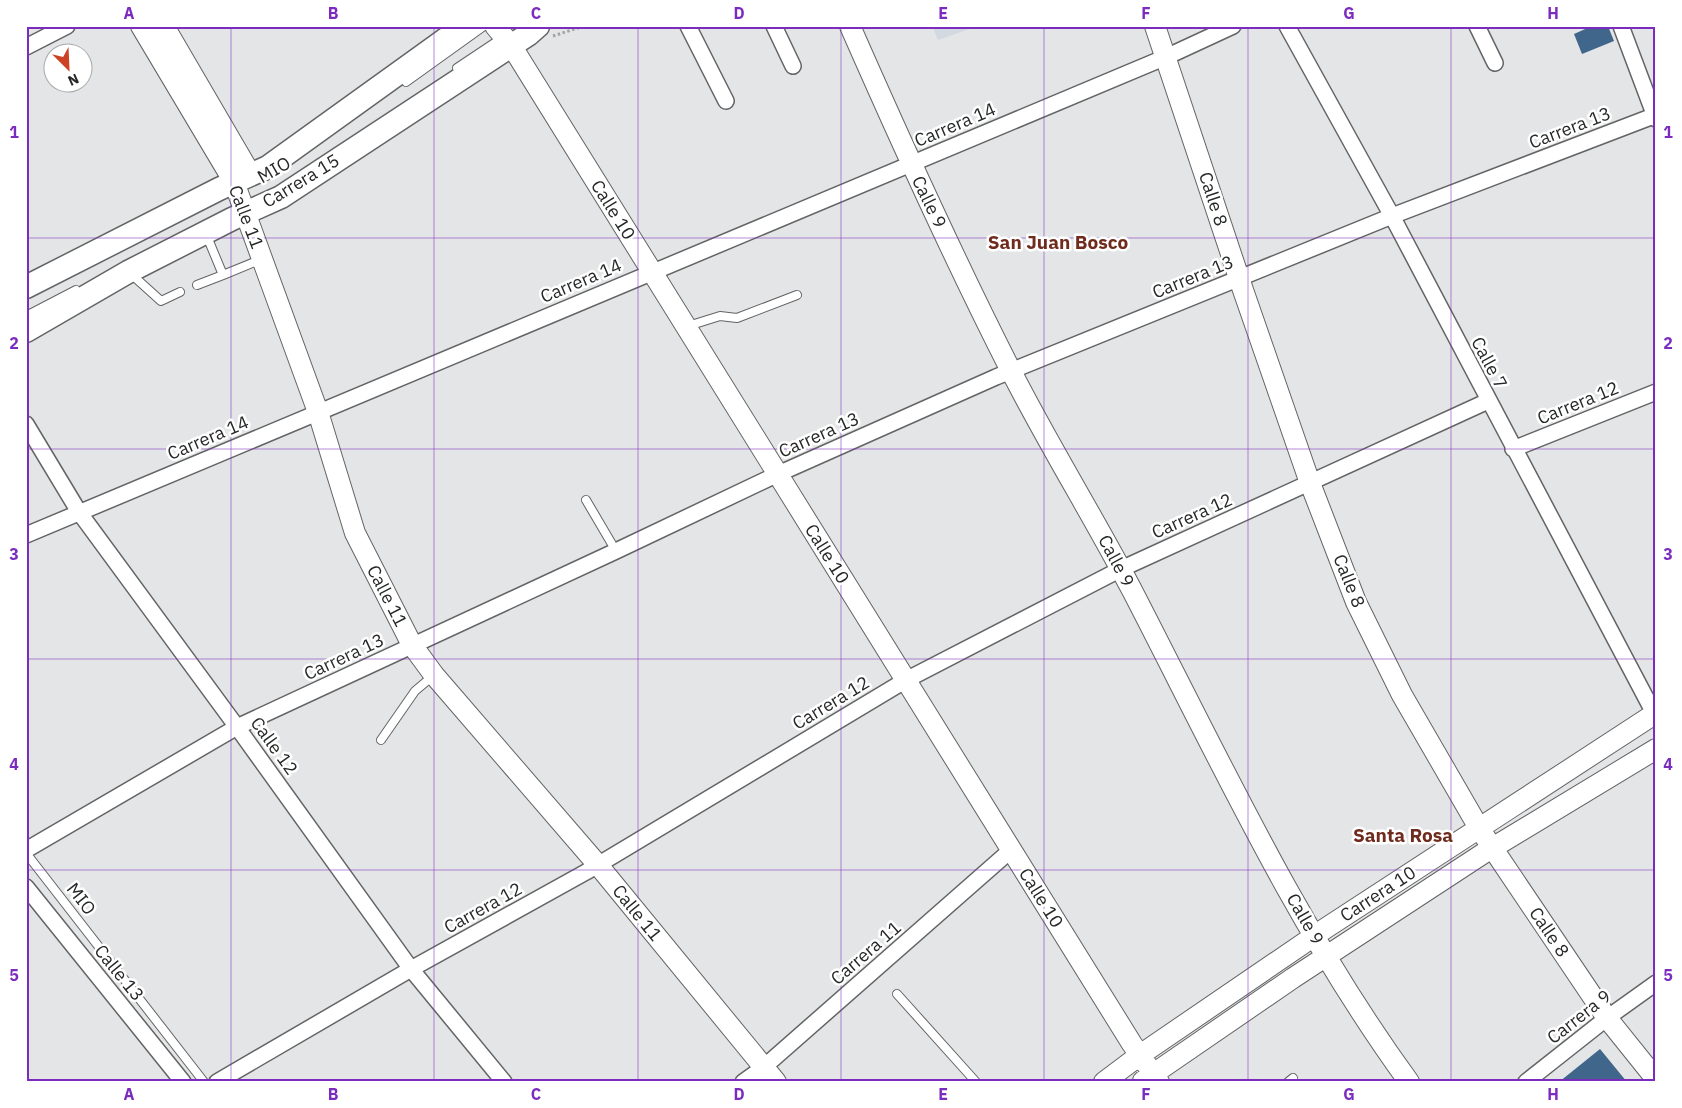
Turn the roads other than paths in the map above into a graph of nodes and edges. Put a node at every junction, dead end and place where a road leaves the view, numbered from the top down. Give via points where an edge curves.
1 (67, 26) edge
2 (141, 26) edge
3 (164, 26) edge
4 (464, 26) edge
5 (484, 26) edge
6 (688, 26) edge
7 (774, 26) edge
8 (850, 26) edge
9 (1155, 26) edge
10 (1233, 26) edge
11 (1288, 26) edge
12 (1477, 26) edge
13 (1621, 26) edge
14 (545, 32) edge
15 (505, 36) edge
16 (26, 47) edge
17 (1166, 57) junction
18 (1495, 62) dead end
19 (793, 66) dead end
20 (447, 75) dead end
21 (402, 84) dead end
22 (726, 101) dead end
23 (1655, 117) edge
24 (911, 164) junction
25 (244, 194) junction
26 (188, 214) dead end
27 (1392, 216) junction
28 (206, 233) junction
29 (262, 259) junction
30 (128, 272) junction
31 (653, 272) junction
32 (223, 275) junction
33 (1239, 278) junction
34 (196, 285) dead end
35 (26, 287) edge
36 (79, 288) dead end
37 (180, 292) dead end
38 (797, 295) dead end
39 (26, 316) edge
40 (686, 327) junction
41 (26, 330) edge
42 (1011, 371) junction
43 (1656, 392) edge
44 (1488, 400) junction
45 (318, 412) junction
46 (26, 424) edge
47 (1513, 449) junction
48 (778, 474) junction
49 (1310, 483) junction
50 (586, 500) dead end
51 (79, 512) junction
52 (26, 535) edge
53 (616, 551) junction
54 (1121, 569) junction
55 (412, 646) junction
56 (434, 675) junction
57 (906, 680) junction
58 (1655, 715) edge
59 (237, 727) junction
60 (381, 740) dead end
61 (1656, 749) edge
62 (1479, 828) junction
63 (1493, 847) junction
64 (1011, 850) junction
65 (26, 851) edge
66 (598, 865) junction
67 (26, 887) edge
68 (1314, 936) junction
69 (1326, 956) junction
70 (411, 969) junction
71 (1656, 983) edge
72 (897, 994) dead end
73 (1607, 1018) junction
74 (1140, 1055) junction
75 (770, 1074) edge
76 (1151, 1079) edge
77 (1656, 1080) edge
78 (183, 1082) edge
79 (204, 1082) edge
80 (217, 1082) edge
81 (504, 1082) edge
82 (743, 1082) edge
83 (976, 1082) edge
84 (1104, 1082) edge
85 (1409, 1082) edge
86 (1526, 1082) edge

1 - 16 street
2 - 25 main road, Calle 11
3 - 25 main road, Calle 11
4 - 25 main road, Carrera 15 via 268,167
5 - 21 lane
6 - 22 street
7 - 19 street
8 - 24 main road, Calle 9
9 - 17 main road, Calle 8
10 - 17 street, Carrera 14
11 - 27 street, Calle 7
12 - 18 street
13 - 23 street
14 - 15 main road, Carrera 15
15 - 20 lane
15 - 25 main road, Carrera 15 via 281,197
15 - 31 main road, Calle 10
17 - 24 street, Carrera 14
17 - 33 main road, Calle 8
23 - 27 street, Carrera 13
24 - 31 street, Carrera 14
24 - 42 main road, Calle 9
25 - 26 lane, MIO
25 - 28 main road, Carrera 15
25 - 29 main road, Calle 11
25 - 35 main road, Carrera 15
27 - 33 street, Carrera 13
27 - 44 street, Calle 7
28 - 30 main road, Carrera 15
28 - 32 lane
29 - 32 lane
29 - 45 main road, Calle 11
30 - 37 lane via 161,300
30 - 41 main road, Carrera 15
31 - 40 main road, Calle 10
31 - 45 street, Carrera 14
32 - 34 lane
33 - 42 street, Carrera 13
33 - 49 main road, Calle 8
36 - 39 lane
38 - 40 lane via 737,318 720,316
40 - 48 main road, Calle 10
42 - 48 street, Carrera 13
42 - 54 main road, Calle 9
43 - 47 street, Carrera 12
44 - 47 street, Calle 7
44 - 49 street, Carrera 12
45 - 51 street, Carrera 14
45 - 55 main road, Calle 11 via 355,533
46 - 51 street, Calle 12
47 - 58 street, Calle 7
48 - 53 street, Carrera 13
48 - 57 main road, Calle 10
49 - 54 street, Carrera 12
49 - 62 main road, Calle 8 via 1356,602 1402,695
50 - 53 lane
51 - 52 street, Carrera 14
51 - 59 street, Calle 12
53 - 55 street, Carrera 13
54 - 57 street, Carrera 12
54 - 68 main road, Calle 9
55 - 56 main road, Calle 11
55 - 59 street, Carrera 13
56 - 60 lane via 415,691
56 - 66 main road, Calle 11
57 - 64 main road, Calle 10
57 - 66 street, Carrera 12
58 - 62 main road, Carrera 10
59 - 65 street, Carrera 13
59 - 70 street, Calle 12
61 - 63 main road, Carrera 10
62 - 63 main road, Calle 8
62 - 68 main road, Carrera 10
63 - 69 main road, Carrera 10
63 - 73 main road, Calle 8
64 - 74 main road, Calle 10
64 - 75 street, Carrera 11
65 - 79 lane, MIO
66 - 70 street, Carrera 12
66 - 75 main road, Calle 11
67 - 78 street, Calle 13
68 - 69 main road, Calle 9
68 - 74 main road, Carrera 10
69 - 76 main road, Carrera 10
69 - 85 main road, Calle 9
70 - 80 street, Carrera 12
70 - 81 street, Calle 12
71 - 73 street, Carrera 9
72 - 83 lane
73 - 77 main road, Calle 8
73 - 86 street, Carrera 9
74 - 76 main road, Calle 10
74 - 84 main road, Carrera 10
75 - 82 street, Carrera 11

